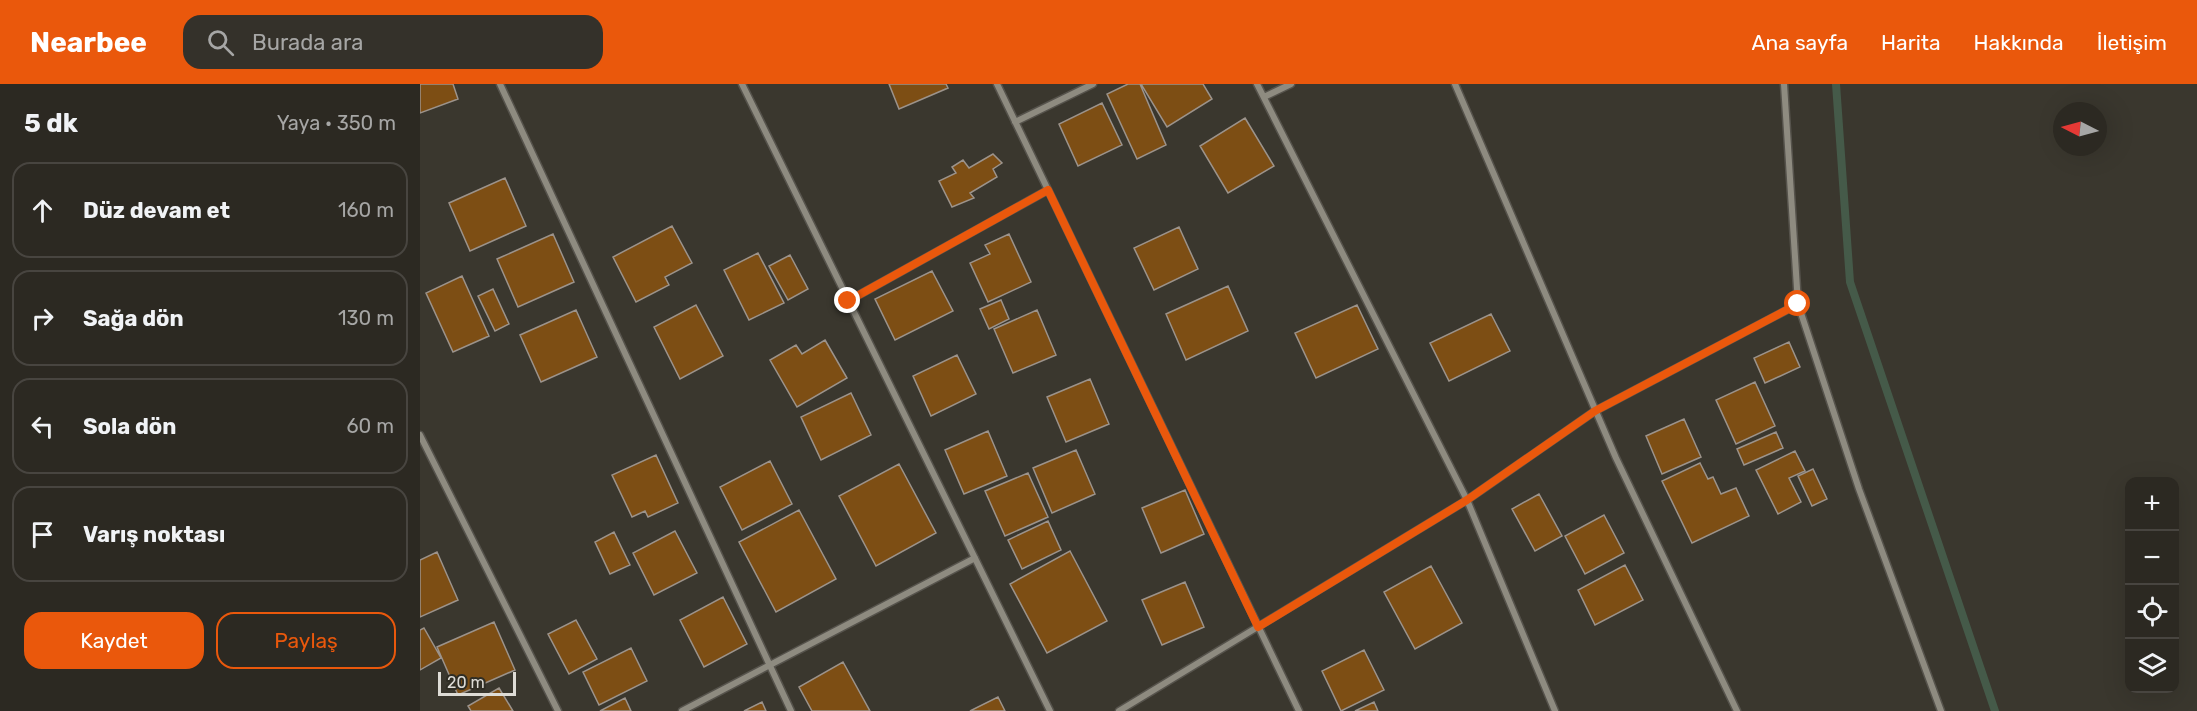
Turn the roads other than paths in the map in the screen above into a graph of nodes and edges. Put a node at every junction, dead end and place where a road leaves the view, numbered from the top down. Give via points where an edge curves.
1 (500, 84) edge
2 (742, 84) edge
3 (997, 84) edge
4 (1093, 84) edge
5 (1257, 84) edge
6 (1291, 84) edge
7 (1455, 84) edge
8 (1784, 84) edge
9 (1264, 97) junction
10 (1015, 122) junction
11 (1048, 190) junction
12 (848, 301) junction
13 (1798, 304) junction
14 (1595, 411) junction
15 (420, 435) edge
16 (1467, 500) junction
17 (975, 558) junction
18 (1258, 627) junction
19 (769, 667) junction
20 (558, 711) edge
21 (682, 711) edge
22 (791, 711) edge
23 (1050, 711) edge
24 (1119, 711) edge
25 (1299, 711) edge
26 (1555, 711) edge
27 (1737, 711) edge
28 (1941, 711) edge

1 - 19 street
2 - 12 street
3 - 10 street
4 - 10 street
5 - 9 street
6 - 9 street
7 - 14 street
8 - 13 street
9 - 16 street
10 - 11 street
11 - 12 street
11 - 18 street
12 - 17 street
13 - 14 street
13 - 28 street via 1859,489
14 - 16 street
14 - 27 street
15 - 20 street
16 - 18 street
16 - 26 street
17 - 19 street
17 - 23 street
18 - 24 street
18 - 25 street
19 - 21 street
19 - 22 street

